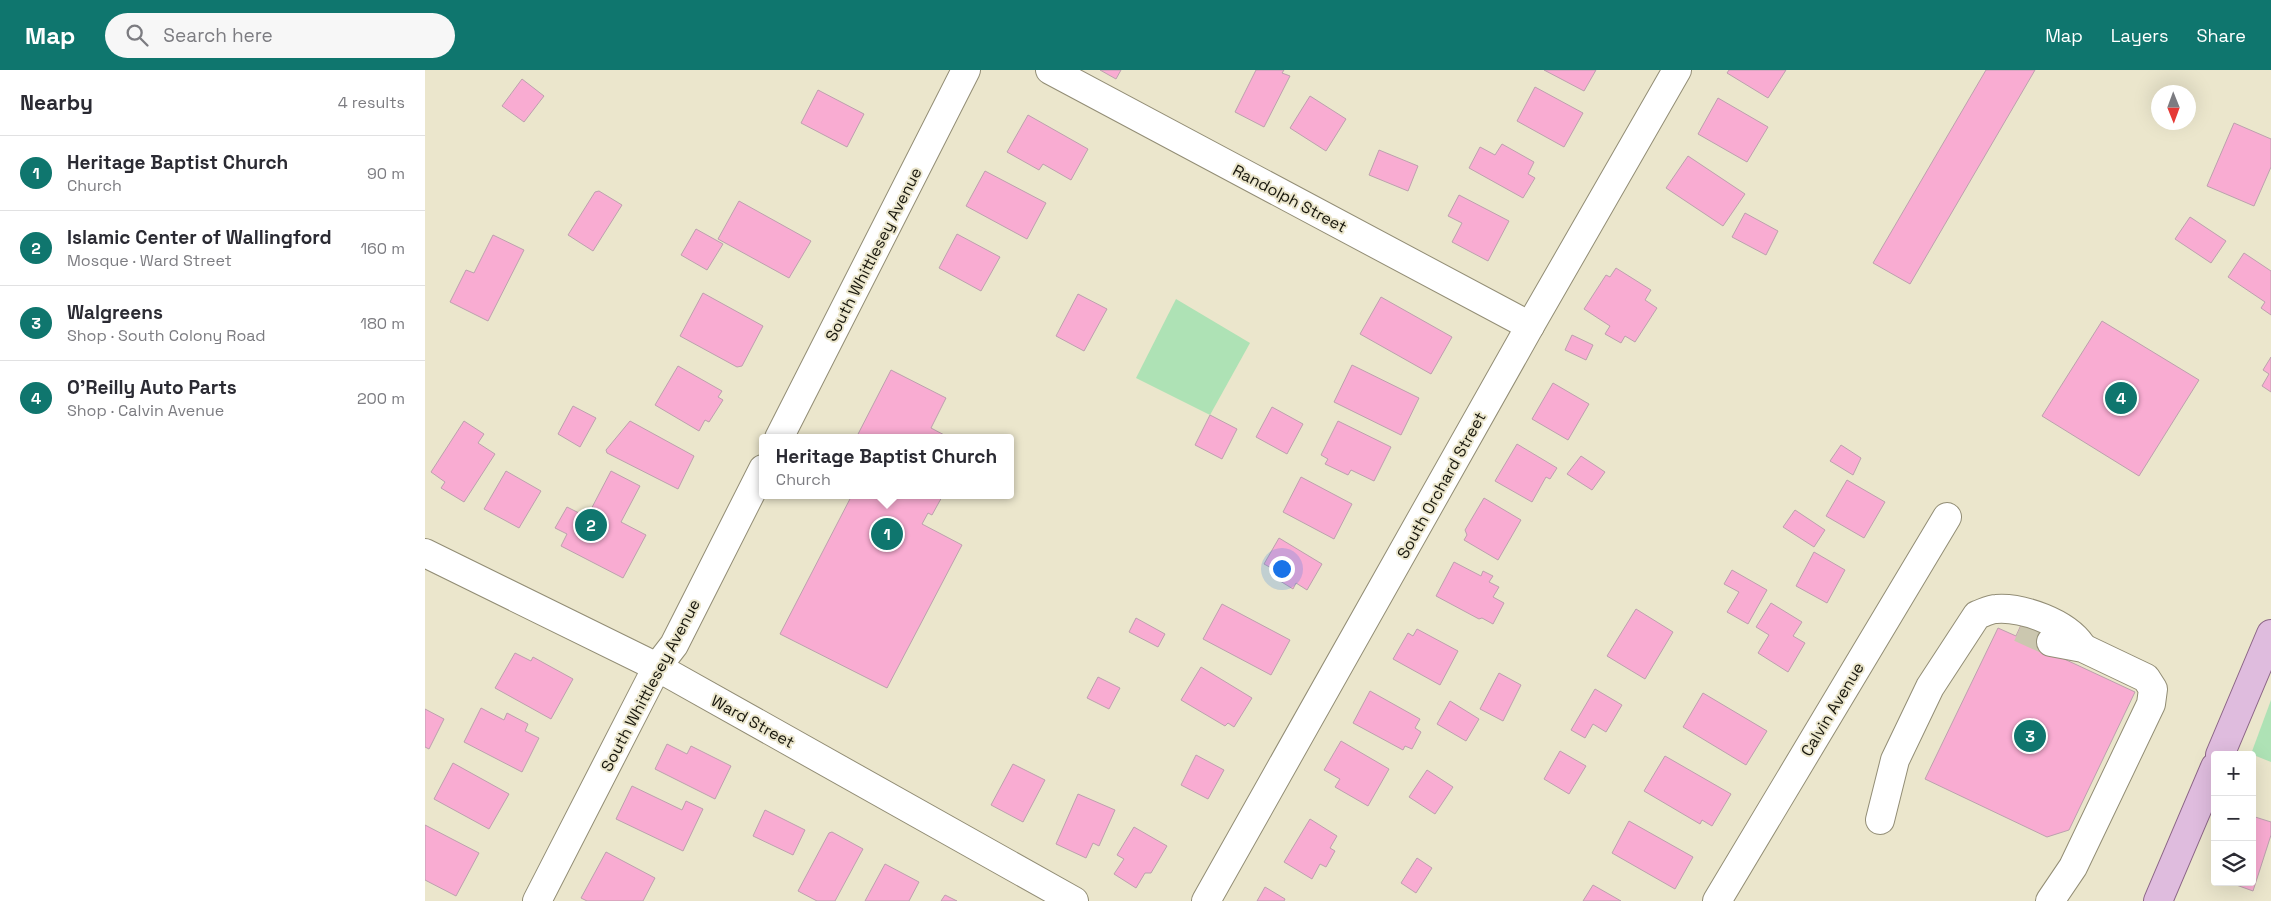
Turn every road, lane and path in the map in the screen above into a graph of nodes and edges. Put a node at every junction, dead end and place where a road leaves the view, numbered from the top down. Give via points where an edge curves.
1 (967, 70) edge
2 (1050, 70) edge
3 (1677, 70) edge
4 (1530, 326) junction
5 (781, 434) edge
6 (759, 477) edge
7 (1947, 517) dead end
8 (425, 553) edge
9 (1996, 609) junction
10 (2020, 628) tunnel mouth
11 (2271, 634) edge
12 (2051, 642) tunnel mouth
13 (2083, 648) junction
14 (657, 667) junction
15 (2222, 751) edge
16 (2211, 776) edge
17 (1880, 820) dead end
18 (537, 901) edge
19 (1074, 901) edge
20 (1206, 901) edge
21 (1717, 901) edge
22 (2050, 901) edge
23 (2158, 901) edge

1 - 5 street, South Whittlesey Avenue
2 - 4 street, Randolph Street
3 - 4 street, South Orchard Street
4 - 20 street, South Orchard Street
6 - 14 street, South Whittlesey Avenue via 674,645
7 - 21 street, Calvin Avenue
8 - 14 street, Ward Street
9 - 10 street
9 - 13 street via 2028,613 2065,628
9 - 17 street via 1977,614 1971,621 1930,687 1895,760
11 - 15 main road
12 - 13 street
13 - 22 street via 2146,678 2153,689 2151,704 2073,867
14 - 18 street, South Whittlesey Avenue
14 - 19 street, Ward Street
16 - 23 main road

